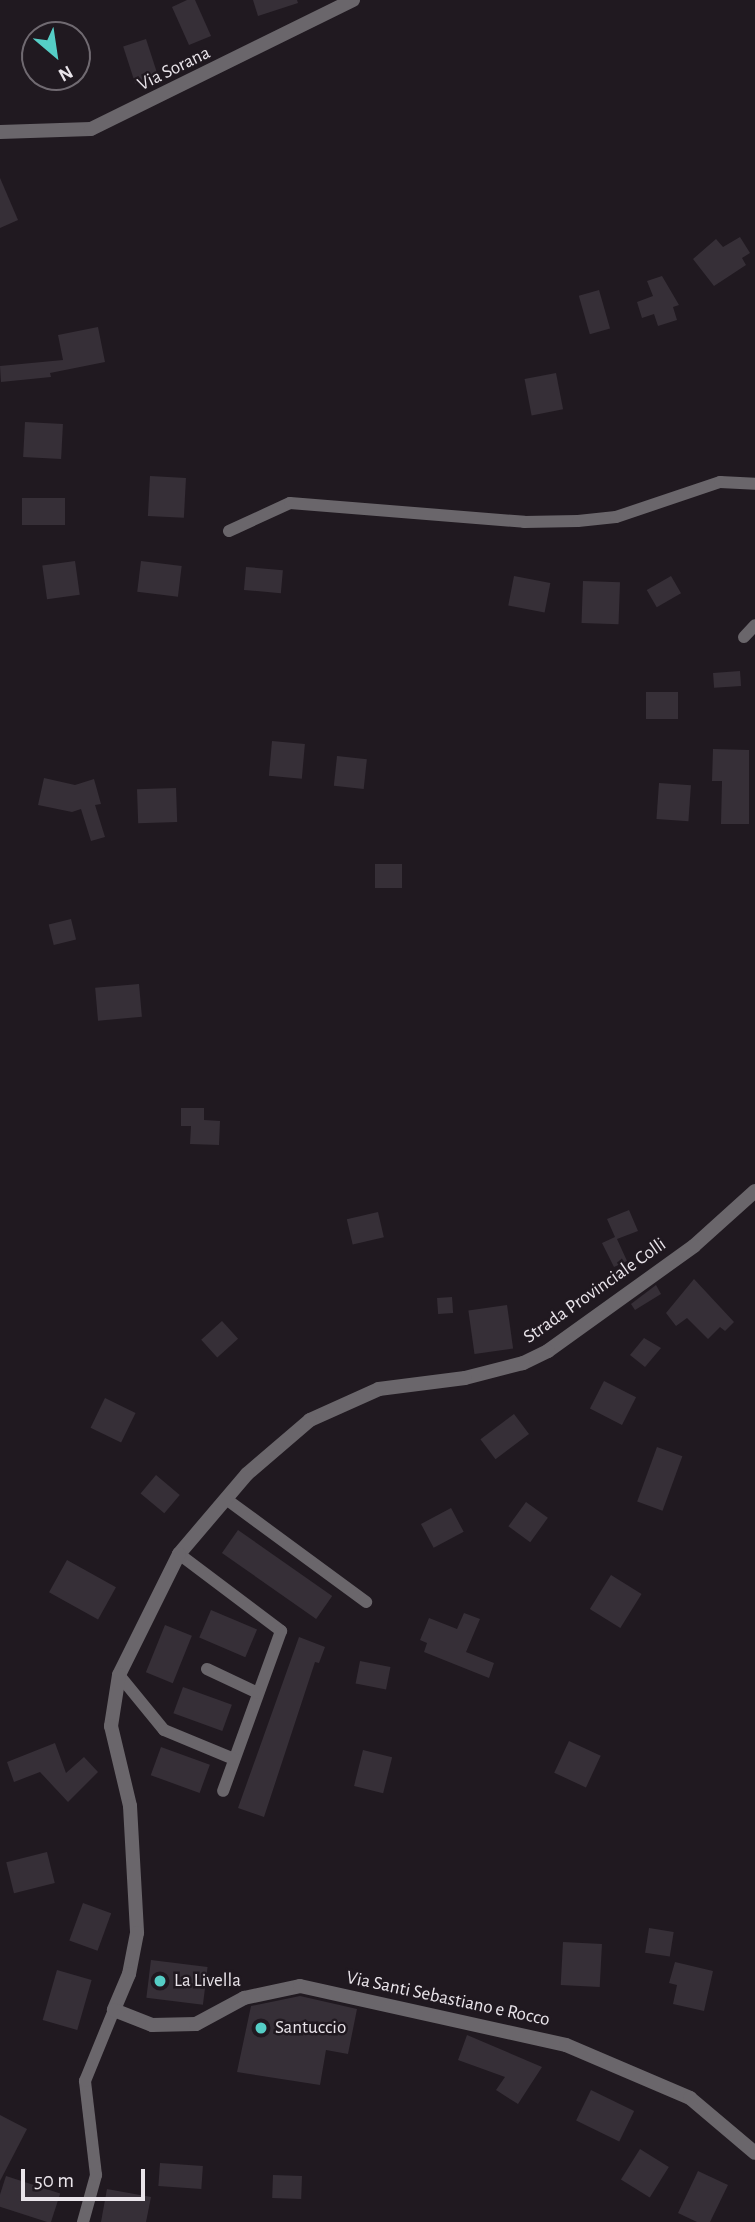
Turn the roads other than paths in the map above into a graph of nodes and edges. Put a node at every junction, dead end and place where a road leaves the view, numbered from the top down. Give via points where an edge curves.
1 (353, 0) edge
2 (0, 132) edge
3 (755, 484) edge
4 (229, 531) dead end
5 (755, 625) edge
6 (744, 637) dead end
7 (755, 1191) edge
8 (226, 1499) junction
9 (179, 1554) junction
10 (366, 1602) dead end
11 (207, 1669) dead end
12 (119, 1675) junction
13 (258, 1693) junction
14 (233, 1759) junction
15 (223, 1791) dead end
16 (114, 2010) junction
17 (755, 2153) edge
18 (83, 2222) edge

1 - 2 street, Via Sorana via 90,129
3 - 4 street via 720,482 616,517 578,521 524,522 290,503
5 - 6 street
7 - 8 street, Strada Provinciale Colli via 694,1246 548,1351 523,1363 465,1378 379,1389 310,1420 247,1474
8 - 9 street, Strada Provinciale Colli
8 - 10 street
9 - 12 street, Strada Provinciale Colli
9 - 13 street via 281,1631
11 - 13 street
12 - 14 street via 164,1730
12 - 16 street, Strada Provinciale Colli via 111,1726 130,1806 136,1933 129,1974
13 - 14 street
14 - 15 street
16 - 17 street, Via Santi Sebastiano e Rocco via 152,2025 196,2024 244,1998 300,1986 566,2045 690,2098
16 - 18 street via 85,2081 96,2175

